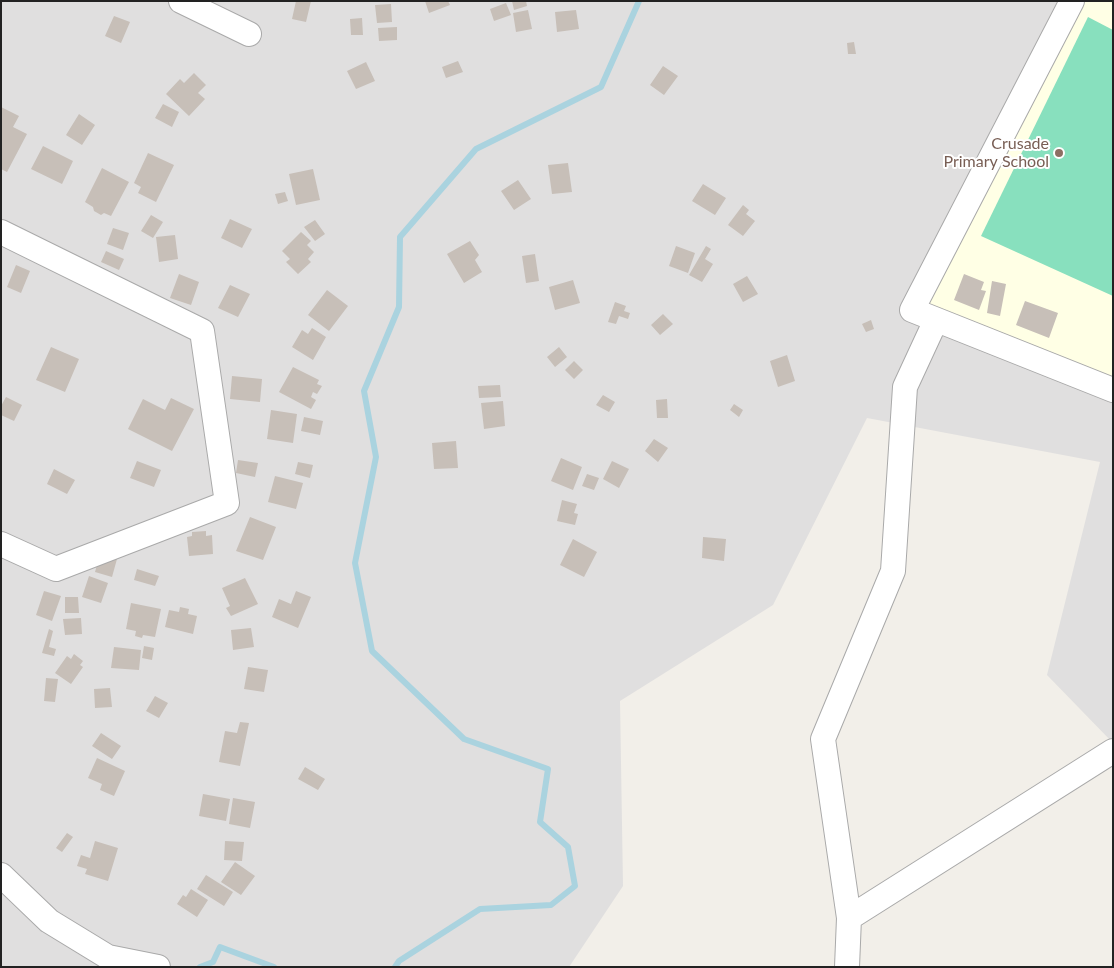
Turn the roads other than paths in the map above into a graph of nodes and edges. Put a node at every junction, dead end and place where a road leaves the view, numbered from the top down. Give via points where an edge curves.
1 (180, 1) edge
2 (1072, 1) edge
3 (249, 34) dead end
4 (1, 232) edge
5 (936, 320) junction
6 (1113, 390) edge
7 (1, 544) edge
8 (1113, 751) edge
9 (1, 874) edge
10 (849, 918) junction
11 (158, 967) edge
12 (848, 967) edge

1 - 3 street
2 - 5 street via 912,310
4 - 7 street via 202,331 227,503 56,569
5 - 6 street
5 - 10 street via 905,386 893,570 823,739
8 - 10 street
9 - 11 street via 48,921 108,957
10 - 12 street

